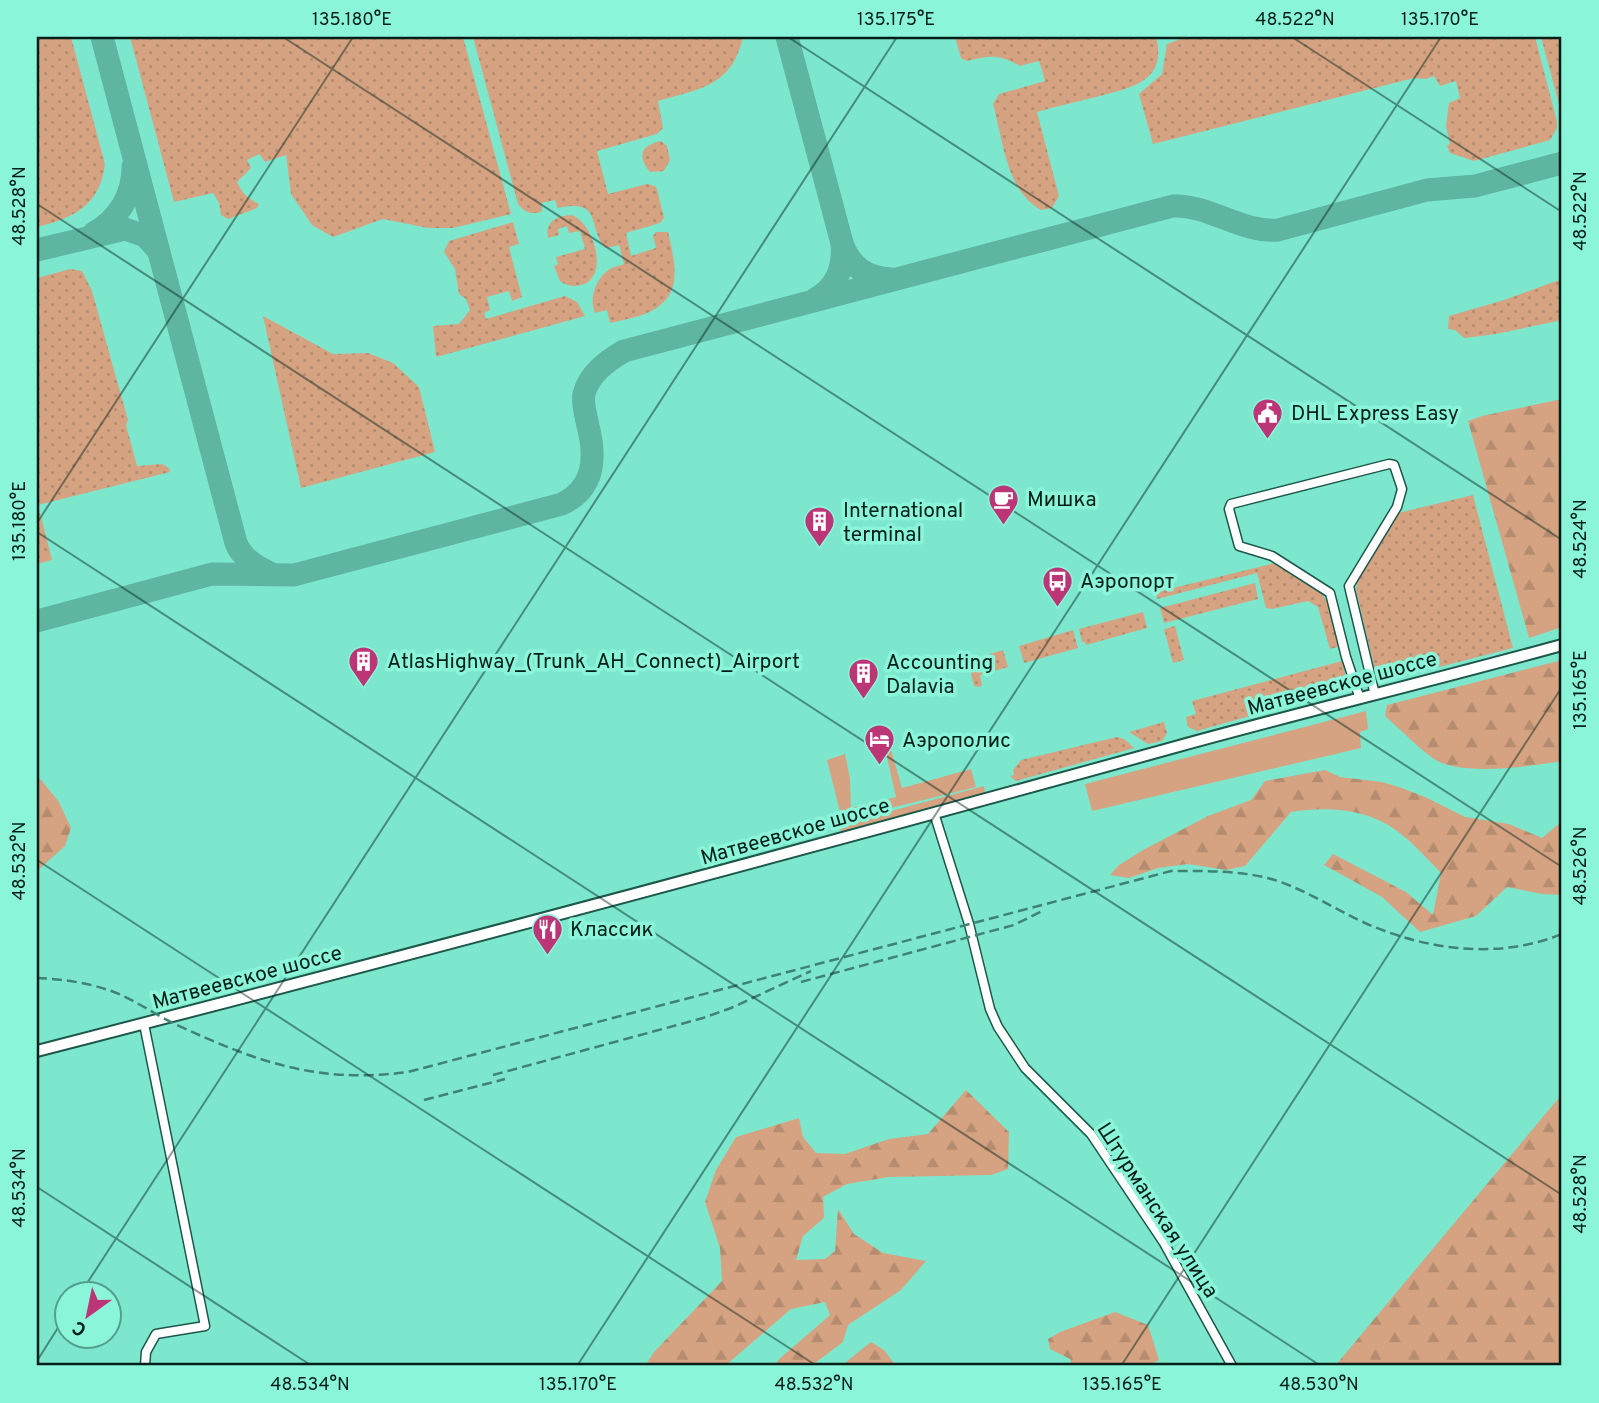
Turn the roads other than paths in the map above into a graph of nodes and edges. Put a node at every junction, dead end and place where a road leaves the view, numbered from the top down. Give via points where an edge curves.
1 (1562, 645) edge
2 (1375, 695) junction
3 (1360, 699) junction
4 (934, 813) junction
5 (144, 1024) junction
6 (37, 1051) edge
7 (145, 1366) edge
8 (1232, 1366) edge

1 - 2 main road, Матвеевское шоссе
2 - 3 main road, Матвеевское шоссе
2 - 3 street via 1349,586 1397,507 1402,489 1394,465 1231,504 1239,546 1272,556 1330,593
3 - 4 main road, Матвеевское шоссе
4 - 5 main road, Матвеевское шоссе
4 - 8 street, Штурманская улица via 998,1027 1025,1068 1091,1134 1164,1243
5 - 6 main road, Матвеевское шоссе
5 - 7 street via 205,1326 156,1334 146,1352

